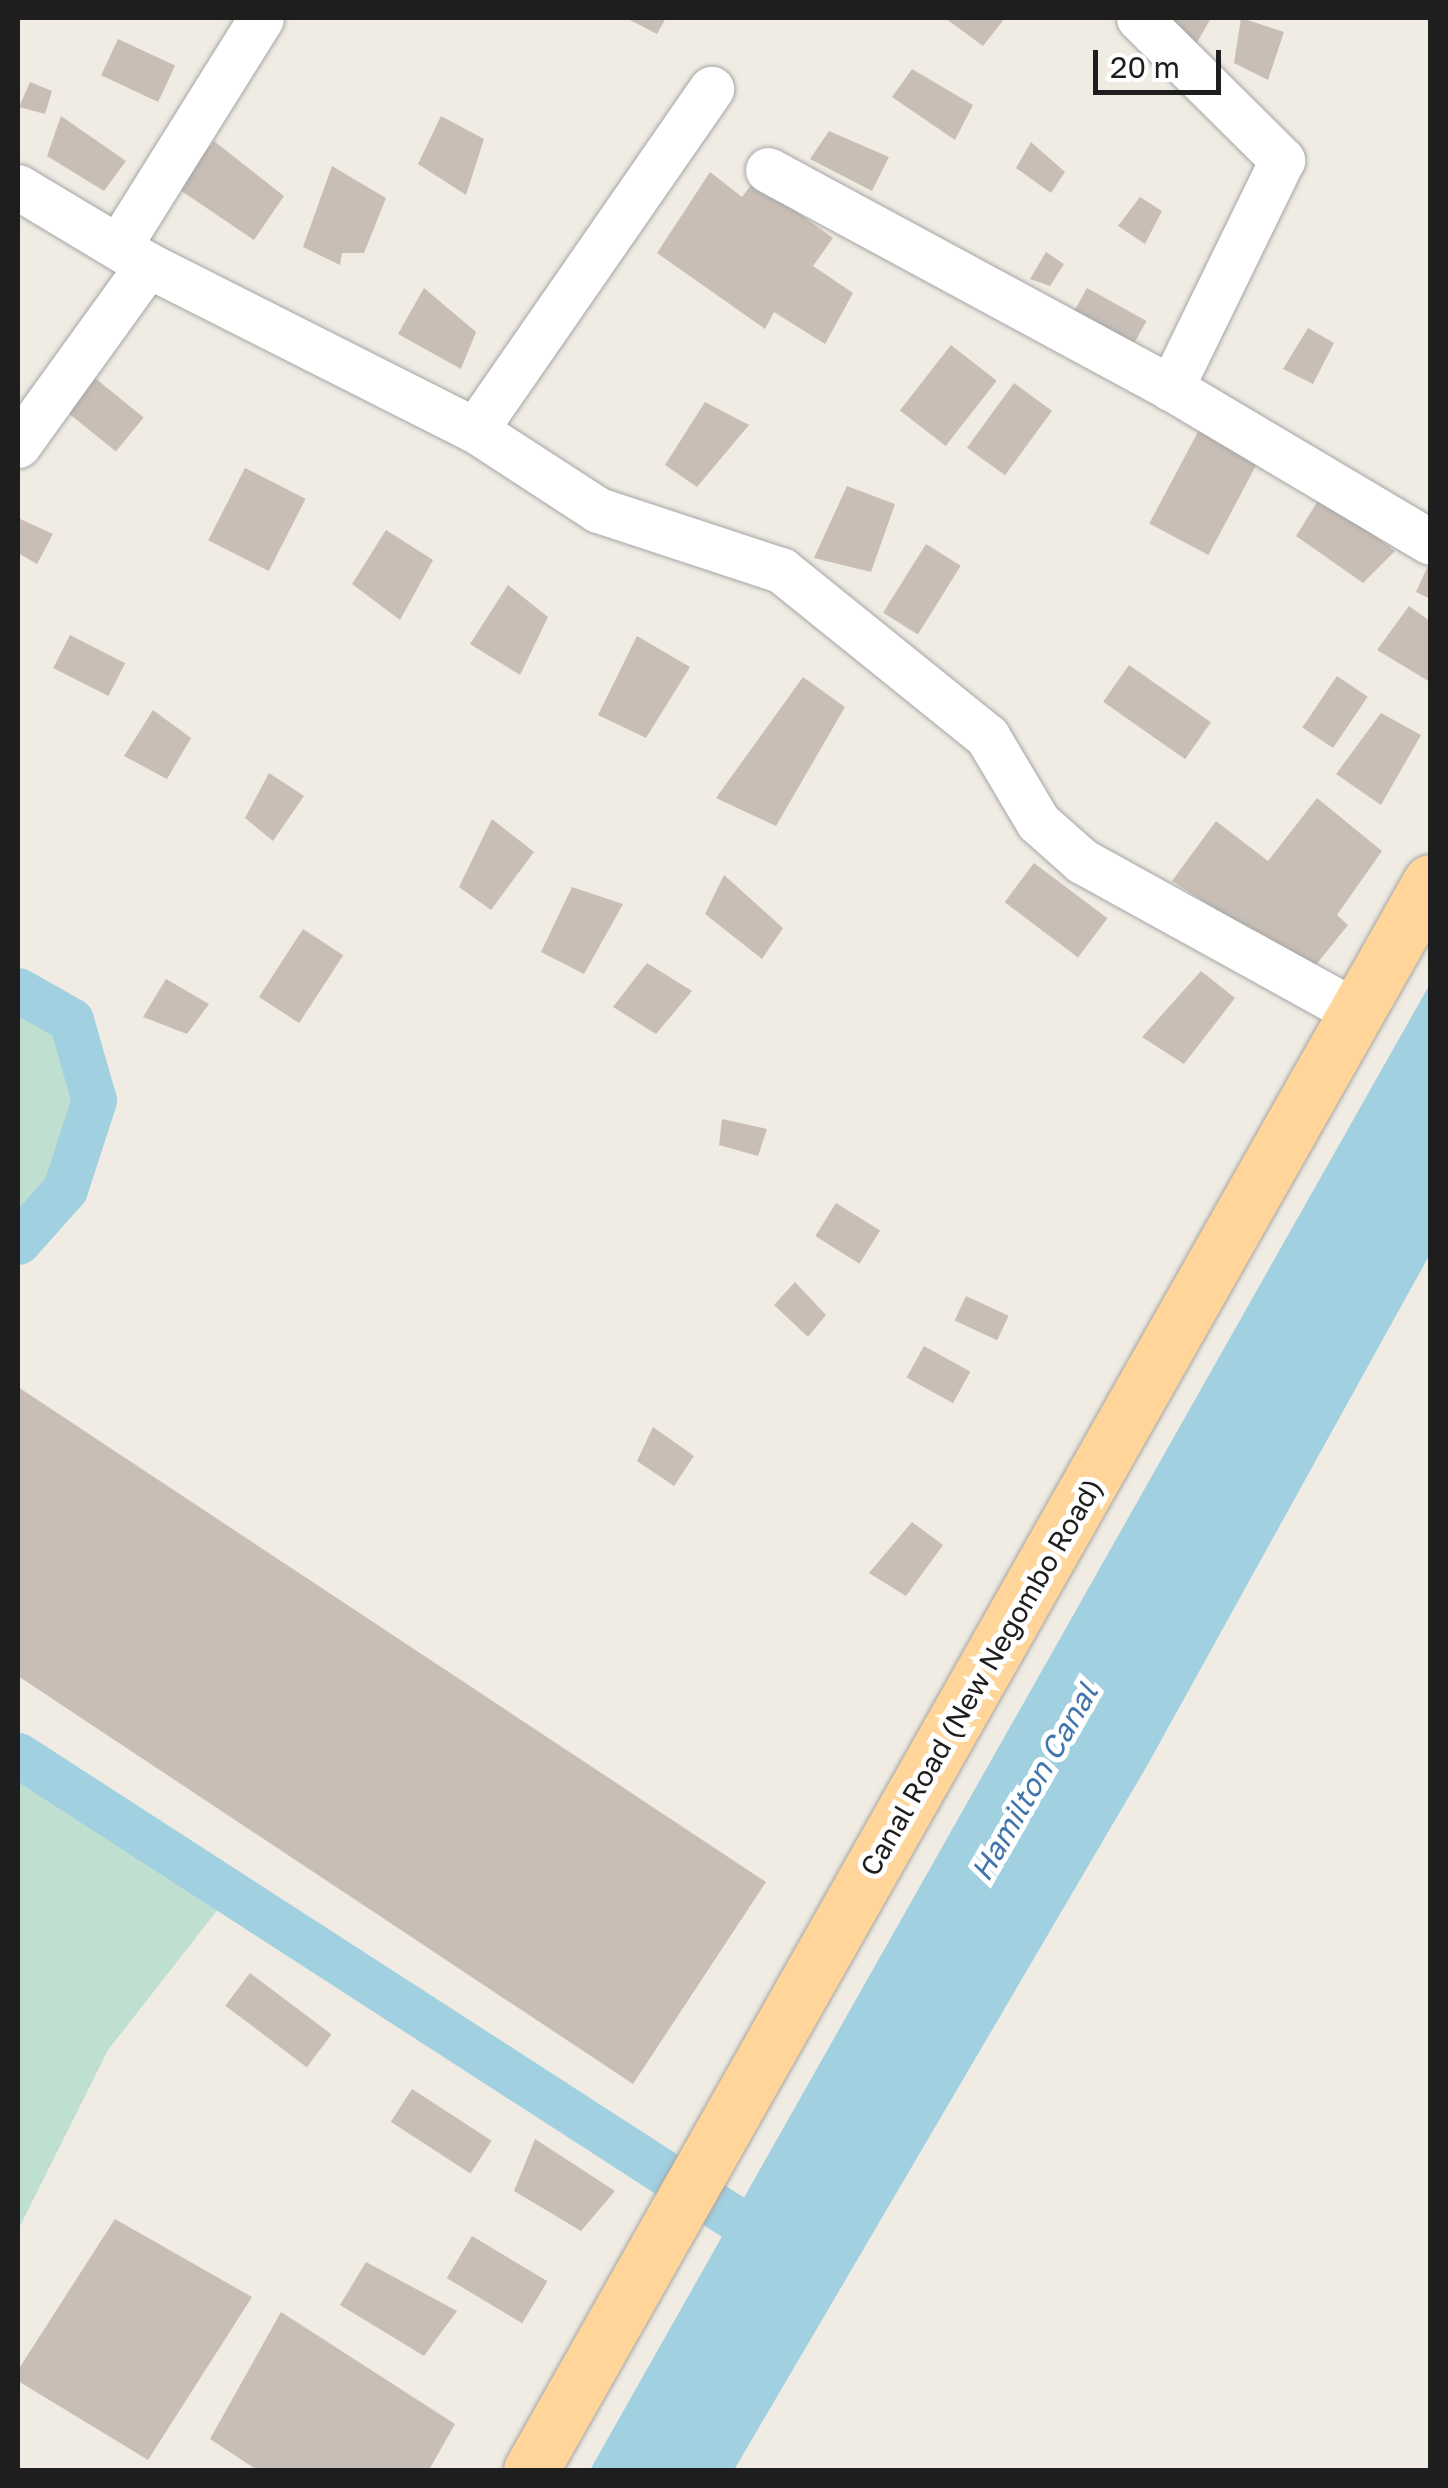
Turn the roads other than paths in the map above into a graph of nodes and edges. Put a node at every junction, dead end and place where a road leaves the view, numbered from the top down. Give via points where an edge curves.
1 (261, 18) edge
2 (1139, 18) edge
3 (711, 89) dead end
4 (768, 170) dead end
5 (18, 187) edge
6 (134, 254) junction
7 (1172, 388) junction
8 (474, 430) junction
9 (18, 445) edge
10 (1430, 542) edge
11 (1430, 882) edge
12 (1357, 1013) junction
13 (531, 2470) edge

1 - 6 street
2 - 7 street via 1282,160
3 - 8 street
4 - 7 street
5 - 6 street
6 - 8 street
6 - 9 street
7 - 10 street
8 - 12 street via 598,510 781,570 987,736 1038,822 1082,861
11 - 12 main road, Canal Road (New Negombo Road)
12 - 13 main road, Canal Road (New Negombo Road)

